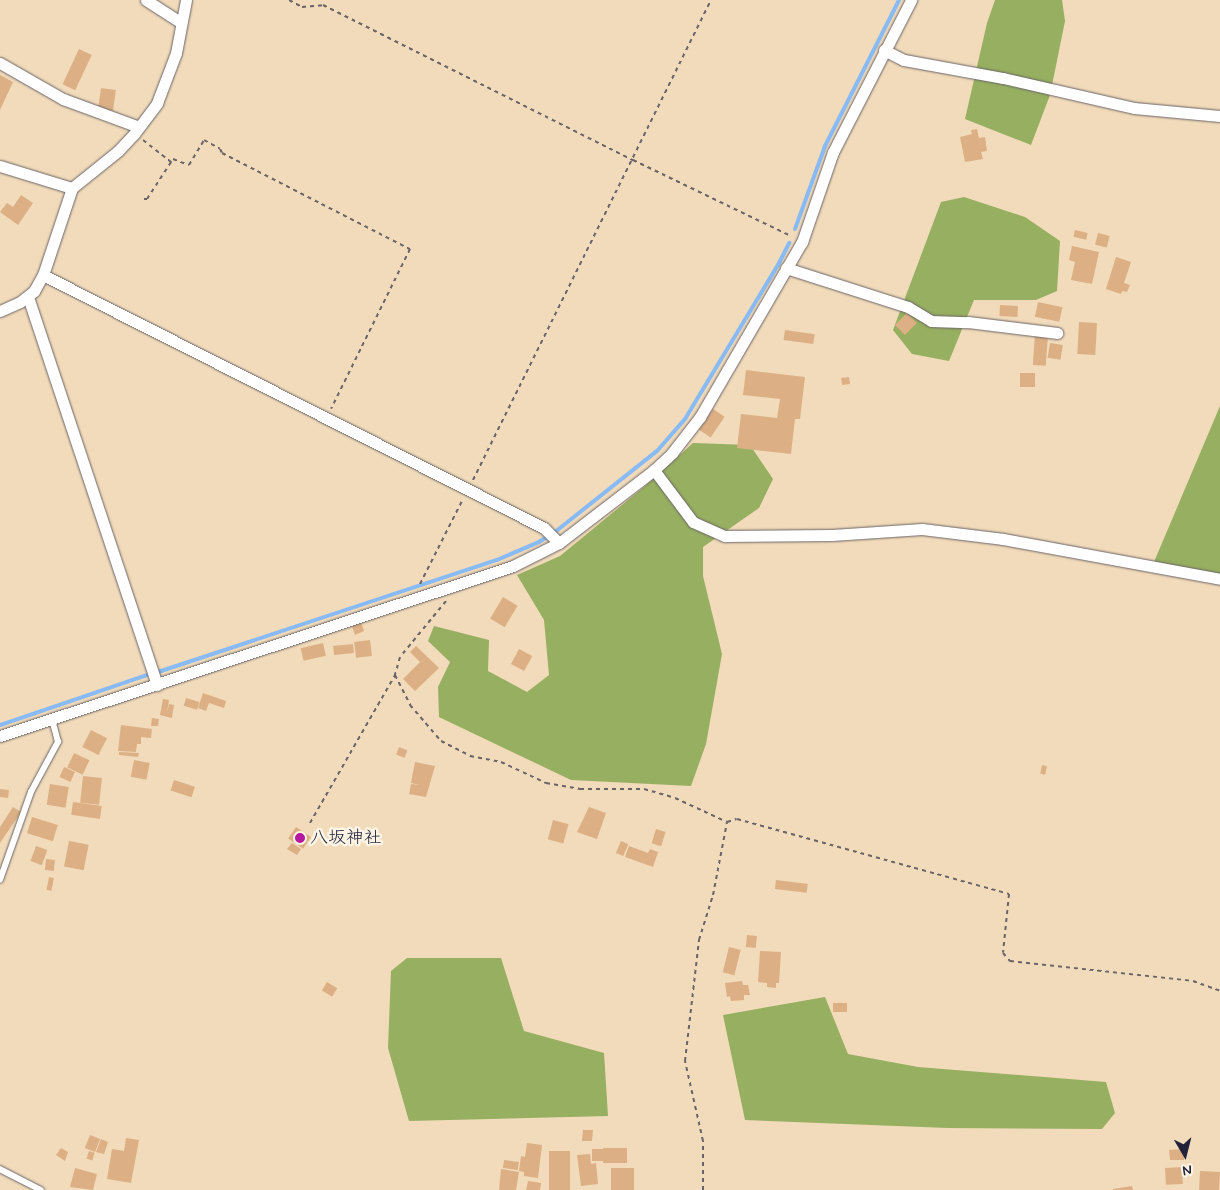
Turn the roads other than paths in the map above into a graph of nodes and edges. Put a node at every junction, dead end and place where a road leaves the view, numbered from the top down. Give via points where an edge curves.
1 (146, 0) edge
2 (186, 0) edge
3 (911, 0) edge
4 (180, 22) junction
5 (884, 50) junction
6 (0, 63) edge
7 (1220, 116) edge
8 (137, 130) junction
9 (0, 166) edge
10 (72, 188) junction
11 (786, 268) junction
12 (42, 275) junction
13 (28, 297) junction
14 (0, 311) edge
15 (1057, 332) dead end
16 (654, 470) junction
17 (557, 541) junction
18 (1220, 579) edge
19 (157, 685) junction
20 (52, 720) junction
21 (0, 736) edge
22 (0, 880) edge
23 (0, 1169) edge
24 (31, 1184) junction
25 (27, 1190) edge
26 (41, 1190) edge

1 - 4 street
2 - 4 street
3 - 5 street
4 - 8 street via 171,68 157,103
5 - 7 street via 904,60 1004,78 1134,108
5 - 11 street via 833,152 802,242
6 - 8 street via 63,98
8 - 10 street via 118,151
9 - 10 street
10 - 12 street
11 - 15 street via 908,307 931,321
11 - 16 street via 700,417
12 - 13 street
12 - 17 street via 547,530
13 - 14 street
13 - 19 street
16 - 17 street
16 - 18 street via 693,522 725,536 832,536 922,529 1003,539
17 - 19 street via 521,563
19 - 20 street
20 - 21 street
20 - 22 lane via 58,742 31,792
23 - 24 lane
24 - 25 lane
24 - 26 lane

